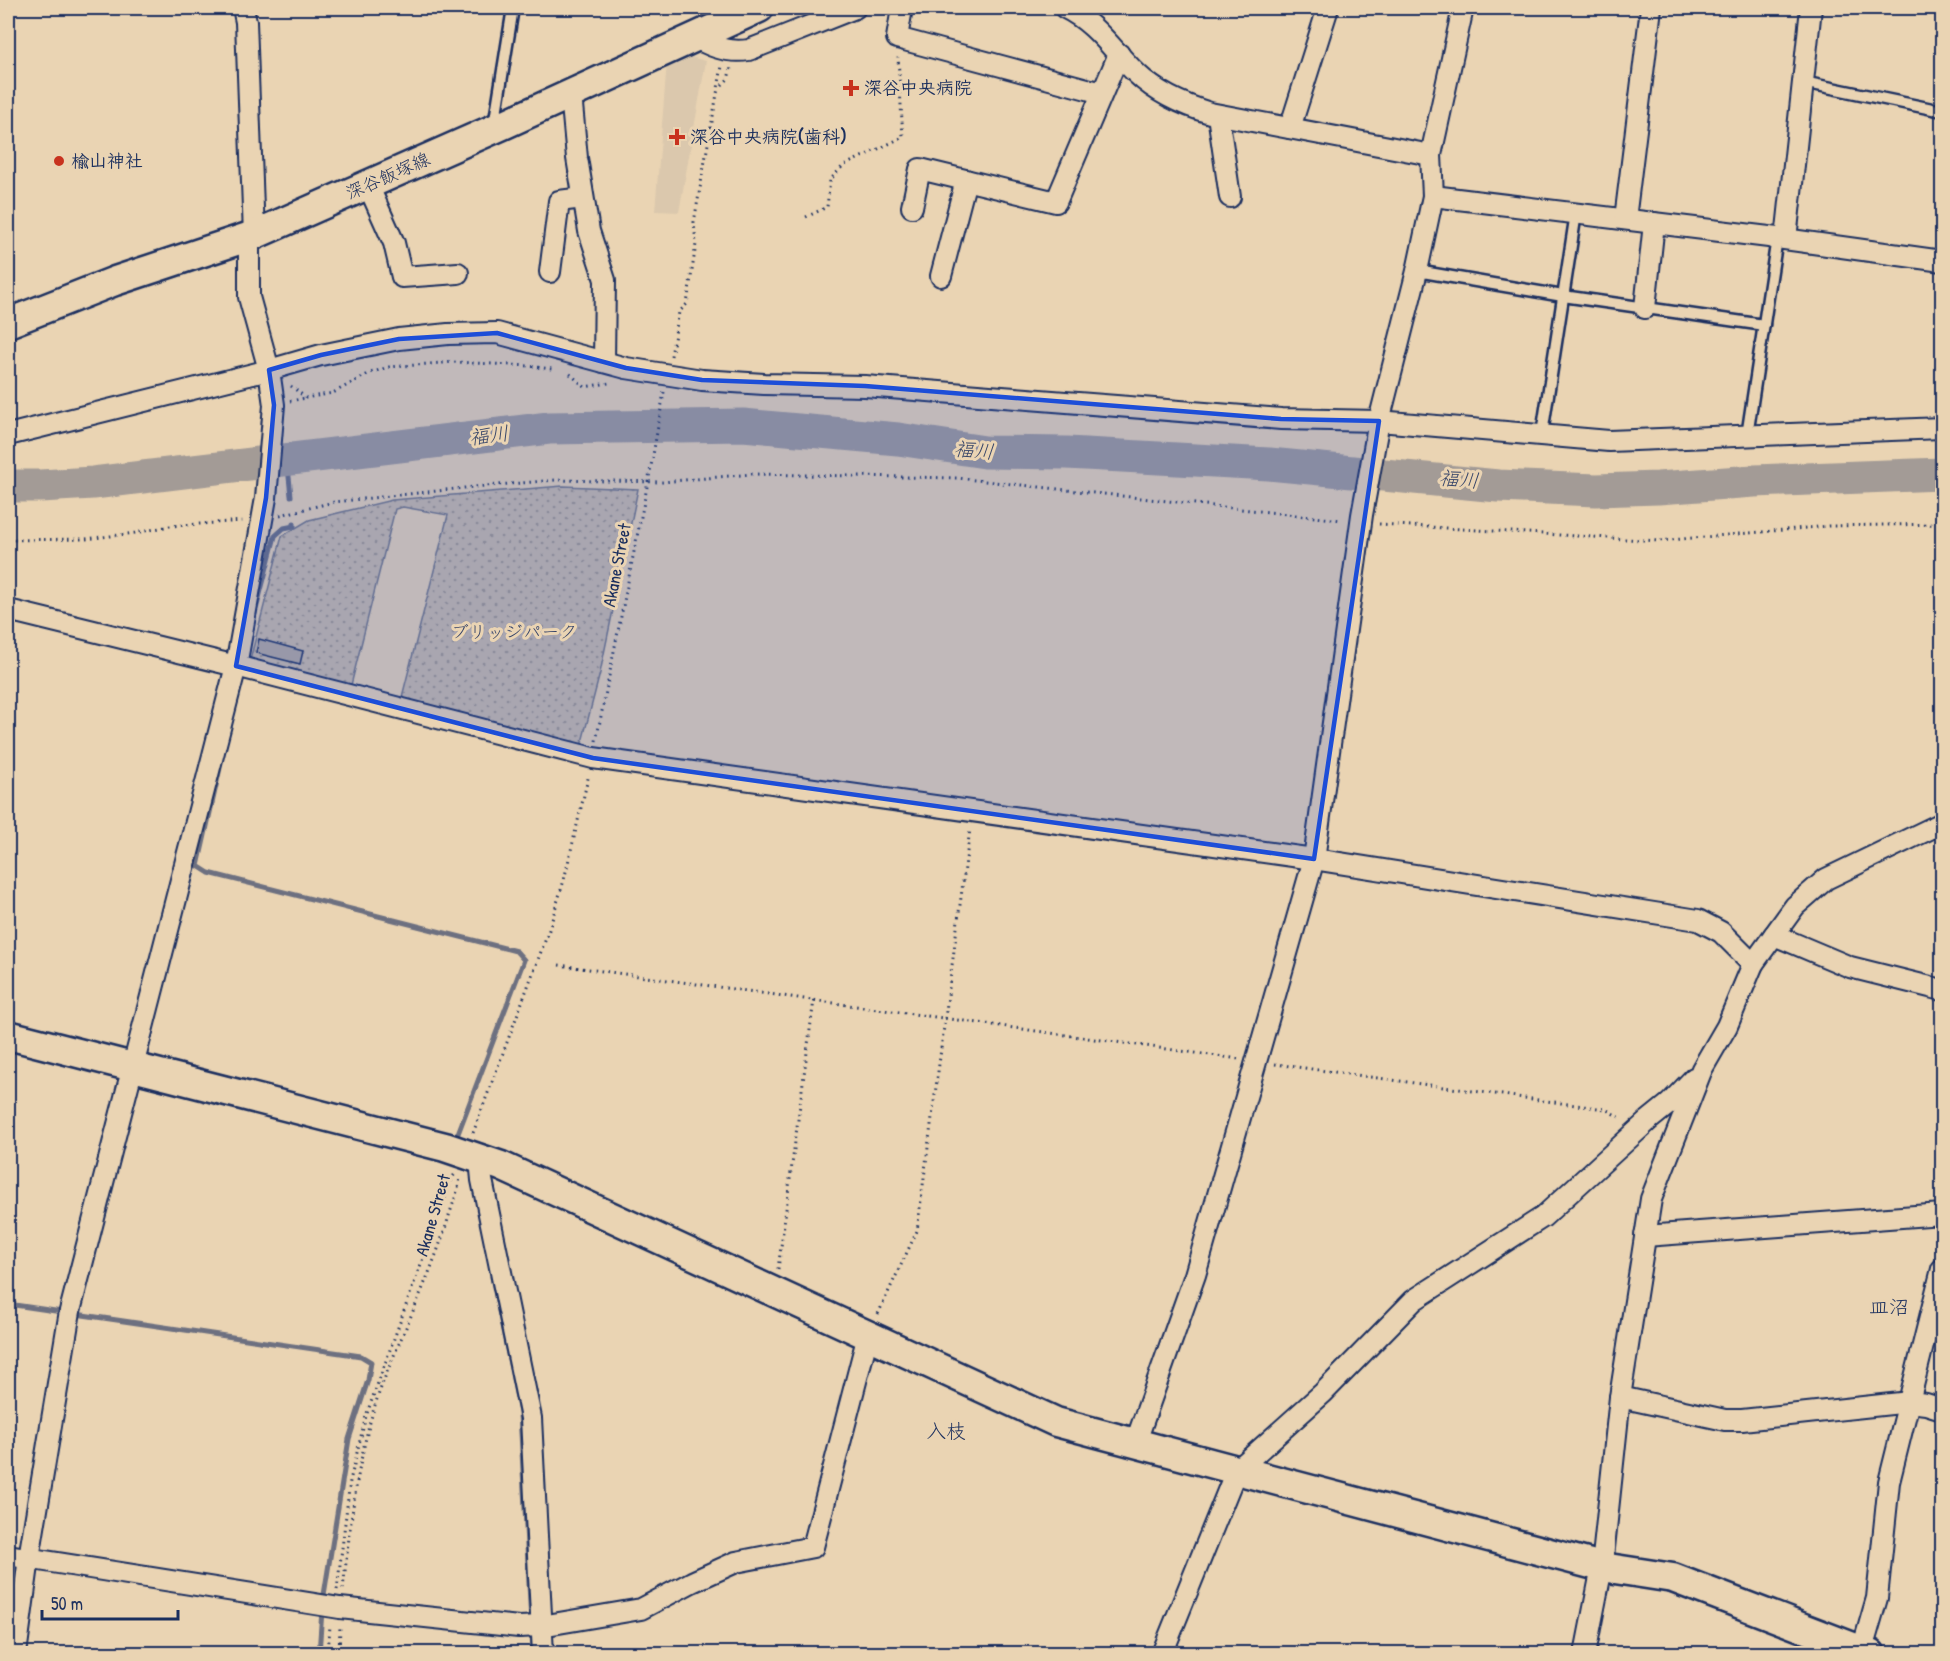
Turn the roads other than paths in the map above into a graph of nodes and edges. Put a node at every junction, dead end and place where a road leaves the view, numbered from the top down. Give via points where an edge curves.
1 (243, 8) edge
2 (513, 8) edge
3 (759, 8) edge
4 (855, 8) edge
5 (902, 8) edge
6 (1065, 8) edge
7 (1328, 8) edge
8 (1463, 8) edge
9 (1651, 8) edge
10 (1811, 8) edge
11 (695, 37) junction
12 (1119, 54) junction
13 (1803, 82) junction
14 (1102, 93) junction
15 (571, 94) junction
16 (1942, 111) edge
17 (1218, 115) junction
18 (1290, 128) junction
19 (494, 129) junction
20 (1431, 155) junction
21 (966, 180) junction
22 (368, 185) junction
23 (1433, 196) junction
24 (1230, 197) dead end
25 (584, 198) junction
26 (912, 207) dead end
27 (1576, 213) junction
28 (1625, 219) junction
29 (1654, 223) junction
30 (251, 236) junction
31 (1781, 238) junction
32 (1942, 261) edge
33 (1416, 271) junction
34 (550, 272) dead end
35 (458, 273) dead end
36 (941, 276) dead end
37 (1563, 296) junction
38 (1645, 308) junction
39 (8, 323) edge
40 (1764, 325) junction
41 (604, 362) junction
42 (269, 370) junction
43 (1378, 427) junction
44 (1942, 428) edge
45 (1542, 434) junction
46 (8, 435) edge
47 (1747, 436) junction
48 (8, 610) edge
49 (236, 666) junction
50 (1942, 823) edge
51 (1314, 859) junction
52 (1774, 935) junction
53 (1753, 964) junction
54 (1942, 990) edge
55 (8, 1035) edge
56 (134, 1068) junction
57 (1702, 1069) junction
58 (470, 1156) junction
59 (1942, 1214) edge
60 (1645, 1236) junction
61 (1942, 1269) edge
62 (868, 1335) junction
63 (1620, 1397) junction
64 (1910, 1402) junction
65 (1942, 1409) edge
66 (1135, 1444) junction
67 (1236, 1471) junction
68 (8, 1555) edge
69 (29, 1558) junction
70 (1602, 1566) junction
71 (542, 1626) junction
72 (1866, 1652) edge
73 (16, 1653) edge
74 (543, 1653) edge
75 (1162, 1653) edge
76 (1585, 1653) edge

1 - 30 street
2 - 19 lane
3 - 11 street, 深谷飯塚線
4 - 11 street via 749,50 718,49
5 - 14 street via 897,38
6 - 12 street via 1094,26
7 - 18 street
8 - 20 street
9 - 28 street
10 - 13 street
11 - 15 street, 深谷飯塚線
12 - 14 street
12 - 17 street via 1159,92 1186,106
13 - 16 lane
13 - 31 street
14 - 21 street via 1056,202
15 - 19 street, 深谷飯塚線
15 - 25 street
17 - 18 street
17 - 24 street
18 - 20 street
19 - 22 street, 深谷飯塚線
20 - 23 street
21 - 26 street via 920,169
21 - 36 street
22 - 30 street, 深谷飯塚線
22 - 35 street via 394,243 402,277
23 - 27 street
23 - 33 street
25 - 34 street via 559,201
25 - 41 street via 589,231 605,280
27 - 28 street
27 - 37 lane
28 - 29 street
29 - 31 street
29 - 38 street
30 - 39 street, 深谷飯塚線 via 115,281
30 - 42 street via 249,297
31 - 32 street
31 - 40 lane
33 - 37 lane
33 - 43 street
37 - 38 lane
37 - 45 lane
38 - 40 lane
40 - 47 lane
41 - 42 street via 487,333 399,339
41 - 43 street via 702,380 865,386
42 - 46 street
42 - 49 street via 279,404
43 - 45 street
43 - 51 street
44 - 47 street
45 - 47 street via 1609,441
48 - 49 street
49 - 51 street via 593,758
49 - 56 street
50 - 52 street via 1826,879 1795,906
51 - 53 street via 1698,920 1721,932
51 - 66 street via 1195,1275
52 - 53 street
52 - 54 street via 1850,967
53 - 57 street via 1727,1026
55 - 56 street
56 - 58 street
56 - 69 street via 70,1311
57 - 60 street via 1651,1199
57 - 67 street via 1670,1103 1543,1217 1414,1300 1323,1393
58 - 62 street via 532,1180
58 - 71 street via 482,1180 531,1418
59 - 60 street
60 - 63 street
61 - 64 street
62 - 66 street via 1056,1422
62 - 71 street via 813,1547 736,1562 641,1609
63 - 64 street via 1725,1420
63 - 70 street
64 - 65 street
64 - 72 street via 1886,1497 1876,1598
66 - 67 street
67 - 70 street
67 - 75 street
68 - 69 street
69 - 71 street via 340,1608
69 - 73 street
70 - 72 street via 1673,1578
70 - 76 street
71 - 74 street

